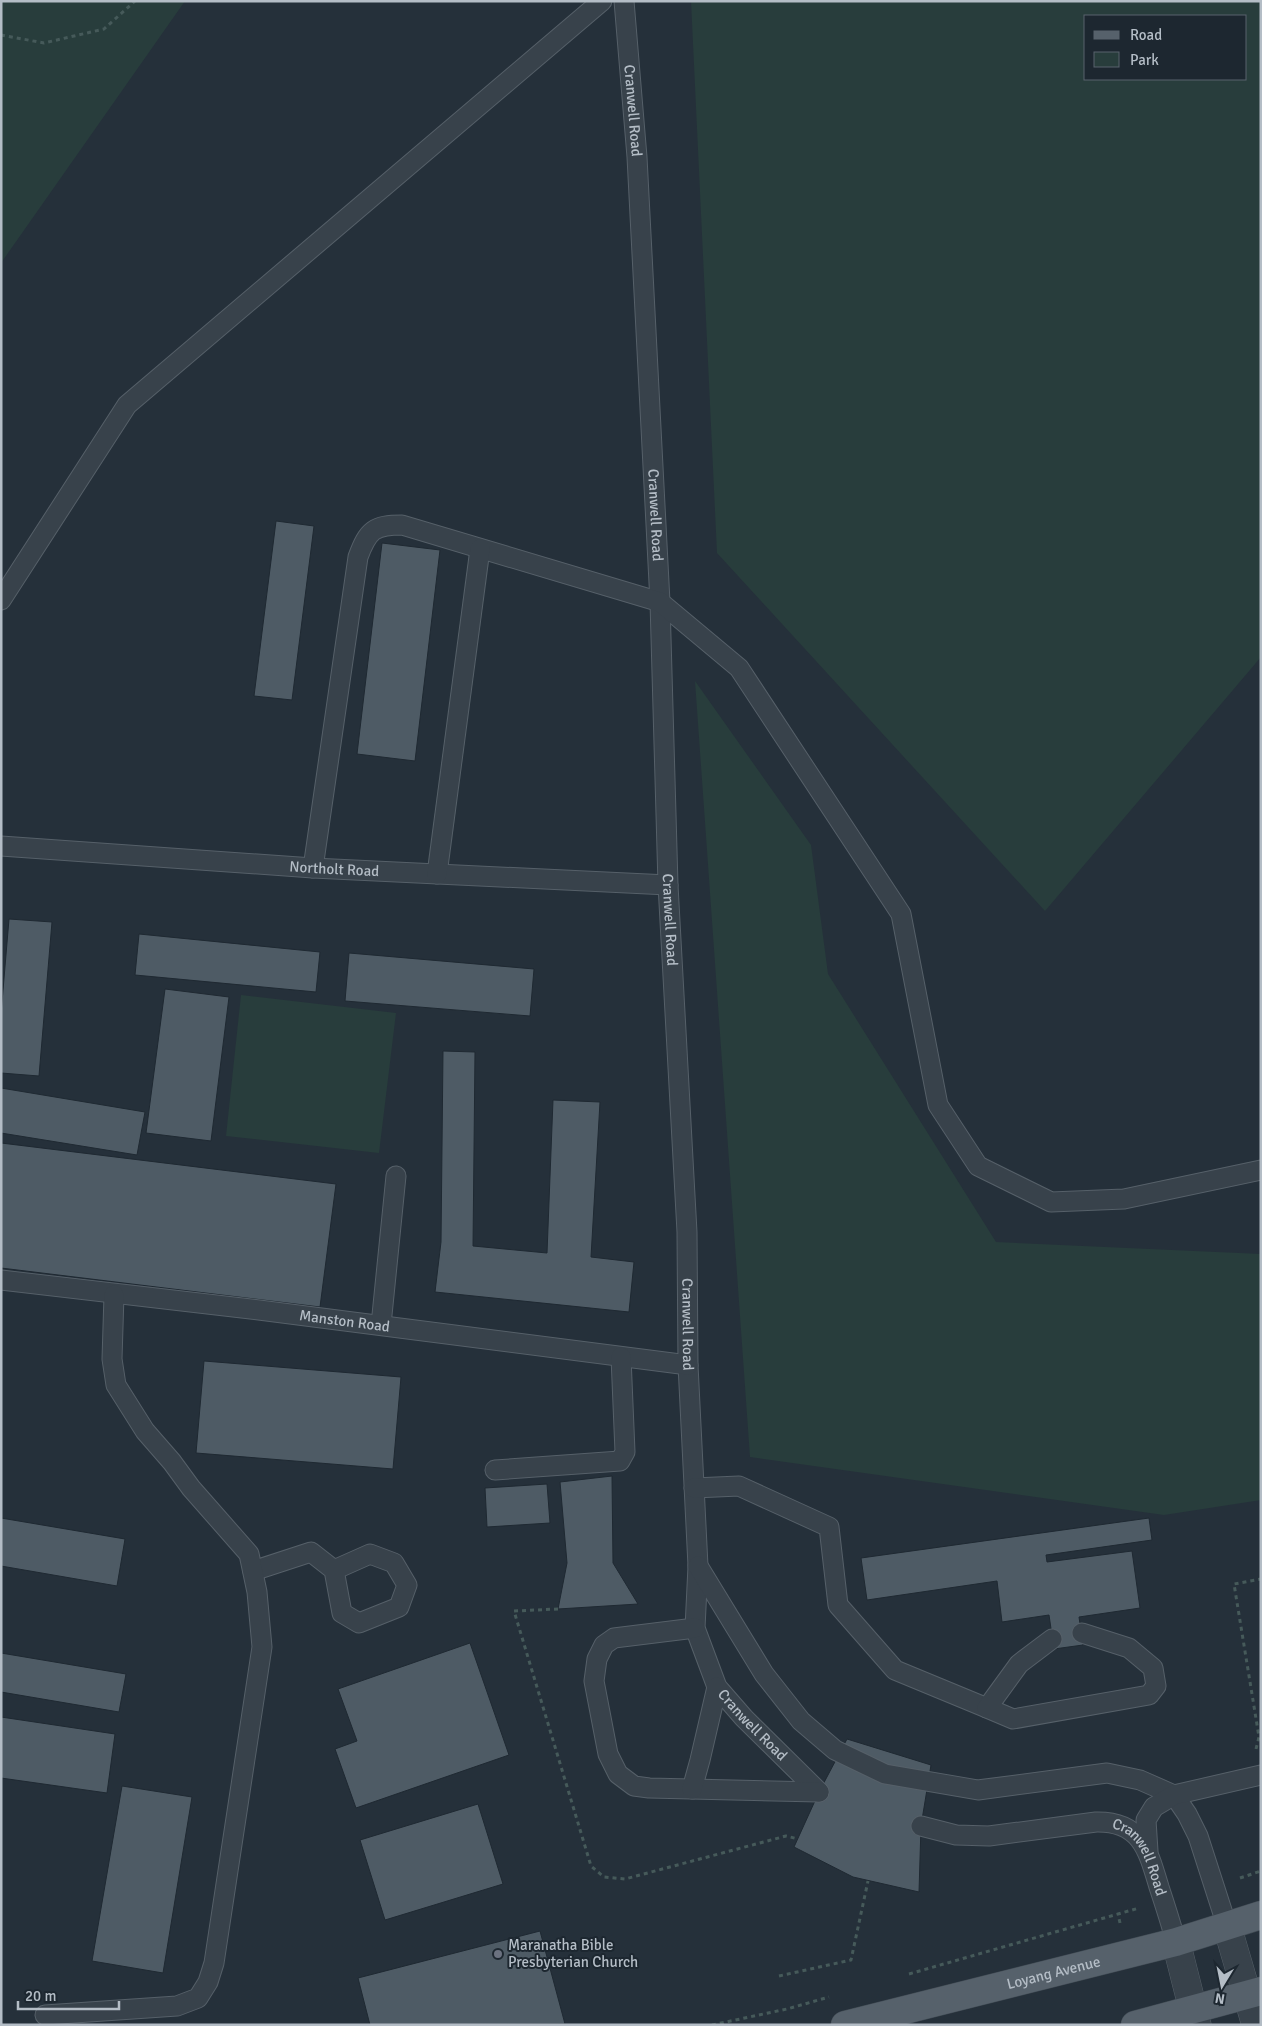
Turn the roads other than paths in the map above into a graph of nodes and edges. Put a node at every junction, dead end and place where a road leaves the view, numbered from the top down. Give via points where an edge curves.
1 (602, 1) edge
2 (624, 1) edge
3 (480, 549) junction
4 (1, 600) edge
5 (660, 602) junction
6 (1, 846) edge
7 (312, 868) junction
8 (437, 874) junction
9 (668, 886) junction
10 (1261, 1170) edge
11 (396, 1176) dead end
12 (1, 1280) edge
13 (114, 1295) junction
14 (381, 1325) junction
15 (622, 1357) junction
16 (688, 1365) junction
17 (495, 1470) dead end
18 (694, 1488) junction
19 (698, 1566) junction
20 (334, 1570) dead end
21 (253, 1571) junction
22 (695, 1628) junction
23 (1082, 1633) dead end
24 (1052, 1639) dead end
25 (716, 1687) junction
26 (987, 1708) junction
27 (1261, 1775) edge
28 (692, 1789) junction
29 (1174, 1795) junction
30 (921, 1826) dead end
31 (1148, 1851) junction
32 (1261, 1915) edge
33 (1227, 1926) junction
34 (1176, 1942) junction
35 (1254, 1993) edge
36 (45, 2015) dead end
37 (1195, 2017) edge
38 (845, 2025) edge
39 (1135, 2025) edge
40 (1256, 2025) edge

1 - 4 lane via 127,406
2 - 5 lane, Cranwell Road via 636,158
3 - 5 lane
3 - 7 lane via 402,525 383,525 371,531 364,541 358,557
3 - 8 lane
5 - 9 lane, Cranwell Road
5 - 10 lane via 739,668 901,914 938,1106 978,1166 1051,1202 1124,1199
6 - 7 lane, Northolt Road
7 - 8 lane, Northolt Road
8 - 9 lane, Northolt Road
9 - 16 lane, Cranwell Road via 687,1232
11 - 14 lane
12 - 13 lane, Manston Road
13 - 14 lane, Manston Road
13 - 21 lane via 112,1359 116,1385 145,1431 249,1554
14 - 15 lane, Manston Road
15 - 16 lane, Manston Road
15 - 17 lane via 625,1452 620,1462
16 - 18 lane, Cranwell Road
18 - 19 lane, Cranwell Road
18 - 26 lane via 739,1486 829,1527 838,1605 895,1670
19 - 22 lane, Cranwell Road
19 - 29 lane via 764,1674 801,1721 835,1750 885,1774 978,1790 1108,1773 1140,1780
20 - 21 lane via 311,1552
21 - 36 lane via 262,1646 214,1963 208,1982 198,1998 177,2006
22 - 25 lane, Cranwell Road
22 - 28 lane via 614,1638 604,1645 597,1659 594,1681 608,1754 618,1774 634,1786
23 - 26 lane via 1129,1648 1153,1668 1156,1686 1149,1694 1012,1719
24 - 26 lane via 1019,1664
25 - 28 lane
25 - 28 lane, Cranwell Road via 819,1792
27 - 29 lane
29 - 31 lane via 1154,1807 1146,1820
29 - 33 lane via 1198,1836
30 - 31 lane, Cranwell Road via 956,1835 990,1836 1112,1822 1138,1837
31 - 34 lane, Cranwell Road
32 - 33 main road, Loyang Avenue
33 - 34 main road, Loyang Avenue
33 - 35 street
34 - 37 street, Cranwell Road
34 - 38 main road, Loyang Avenue
35 - 37 main road
35 - 40 street
37 - 39 main road

